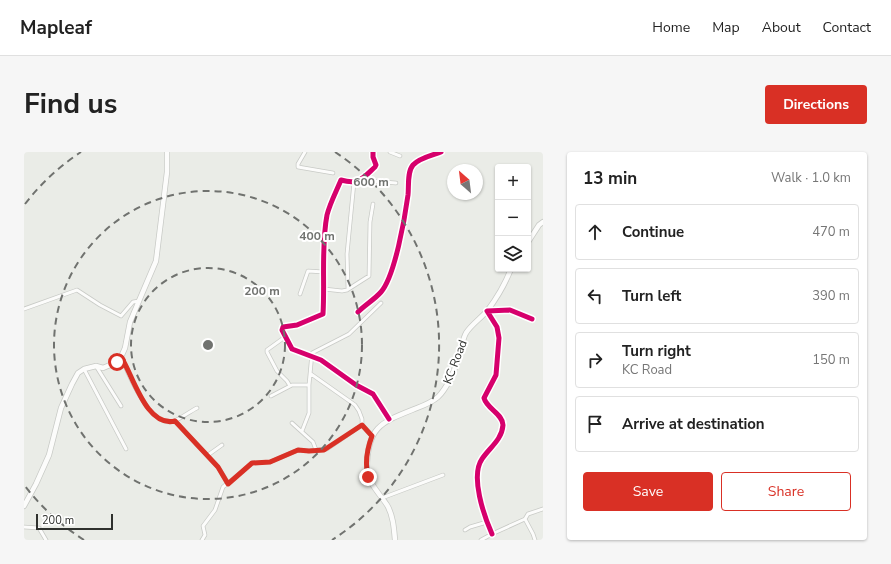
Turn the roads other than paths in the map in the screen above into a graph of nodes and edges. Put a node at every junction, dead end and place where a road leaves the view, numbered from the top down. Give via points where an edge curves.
1 (167, 152) edge
2 (305, 152) edge
3 (373, 152) edge
4 (390, 152) edge
5 (441, 152) edge
6 (400, 156) dead end
7 (333, 173) dead end
8 (360, 180) junction
9 (354, 182) junction
10 (396, 183) dead end
11 (373, 204) dead end
12 (543, 222) edge
13 (531, 237) edge
14 (324, 272) junction
15 (510, 272) edge
16 (324, 289) junction
17 (348, 289) junction
18 (300, 294) dead end
19 (139, 301) junction
20 (381, 303) dead end
21 (24, 309) edge
22 (487, 311) junction
23 (358, 312) dead end
24 (532, 318) dead end
25 (285, 337) junction
26 (312, 356) junction
27 (121, 357) junction
28 (96, 366) junction
29 (84, 369) junction
30 (311, 374) junction
31 (309, 385) junction
32 (290, 386) junction
33 (271, 396) dead end
34 (120, 406) dead end
35 (197, 408) dead end
36 (389, 419) junction
37 (175, 421) junction
38 (292, 423) dead end
39 (362, 425) junction
40 (302, 431) junction
41 (372, 436) junction
42 (222, 445) dead end
43 (126, 449) dead end
44 (316, 450) junction
45 (208, 455) junction
46 (443, 475) dead end
47 (228, 484) junction
48 (382, 498) junction
49 (24, 506) edge
50 (543, 509) edge
51 (525, 519) junction
52 (487, 522) junction
53 (24, 526) edge
54 (465, 530) dead end
55 (492, 534) junction
56 (46, 540) edge
57 (202, 540) edge
58 (395, 540) edge
59 (481, 540) edge
60 (535, 540) edge

1 - 19 main road via 167,172 156,261
2 - 7 street via 298,167
3 - 8 street via 376,165
4 - 6 street
5 - 23 street via 412,166 398,248 388,280 381,292
8 - 9 street
8 - 10 street
9 - 14 street via 341,180 330,206 327,216
9 - 17 street via 347,254
11 - 17 street via 369,276
12 - 13 main road
14 - 16 street
14 - 18 street via 308,271
15 - 22 main road, KC Road via 504,286
16 - 17 street
16 - 25 street via 323,314 297,325 284,327 282,330
19 - 21 street via 133,302 121,316 77,290
19 - 27 main road via 130,322
20 - 26 street via 349,334 312,353
22 - 24 street via 510,310
22 - 36 main road, KC Road via 466,333 455,368 439,396 430,403
22 - 52 street via 497,327 498,338 496,375 484,398 485,403 500,417 503,425 496,443 479,465 479,492
25 - 26 street via 292,349
25 - 32 street via 267,352 277,371
26 - 30 street
26 - 36 street via 373,394
27 - 28 main road via 117,362 103,368
27 - 37 street via 150,411 164,422
28 - 29 main road
28 - 34 street
29 - 43 street
29 - 49 main road via 78,373 72,384 62,408 49,455
30 - 31 street
30 - 39 street via 355,406 362,419
31 - 32 street
31 - 40 street via 309,412
32 - 33 street
35 - 37 street
36 - 41 main road, KC Road via 379,425
37 - 45 street
38 - 40 street
39 - 41 street
39 - 44 street via 327,449
40 - 44 street via 313,442
41 - 48 main road, KC Road via 368,446 366,470
42 - 45 street
44 - 47 street via 298,450 270,462 252,463
45 - 47 street
46 - 48 street
47 - 57 street via 223,488 215,510 203,526 205,535
48 - 58 main road, KC Road via 392,516
50 - 51 street via 528,514
51 - 55 street
51 - 60 street
52 - 54 street
52 - 55 street
53 - 56 street via 38,528
55 - 59 street

